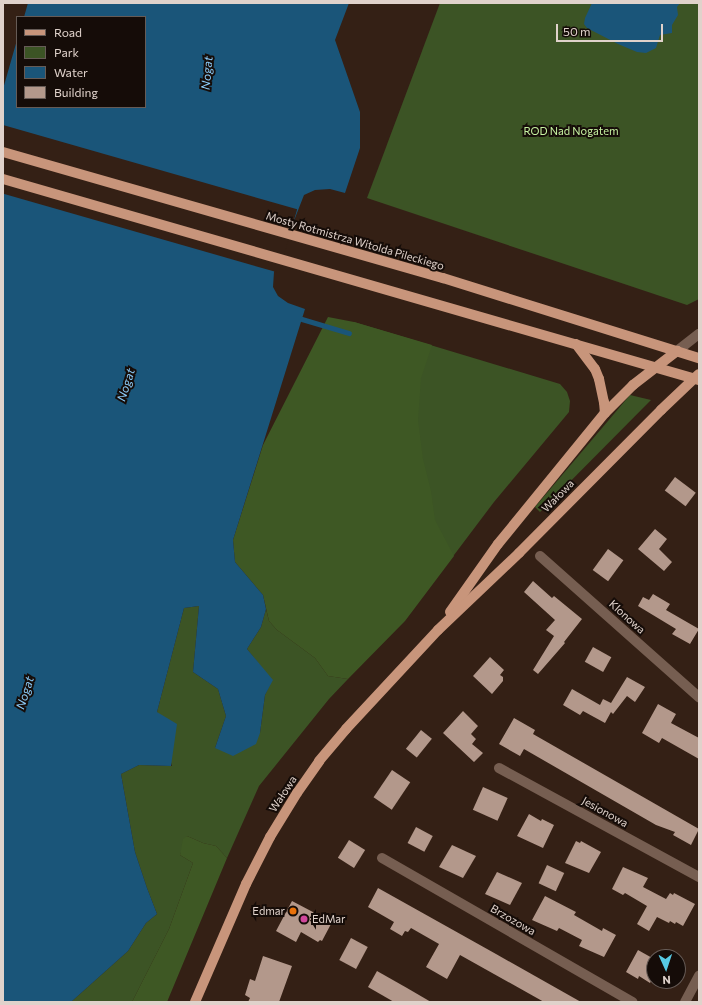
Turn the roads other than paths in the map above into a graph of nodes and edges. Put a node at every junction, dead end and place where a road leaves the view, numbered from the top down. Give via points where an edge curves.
1 (3, 152) edge
2 (3, 179) edge
3 (699, 334) edge
4 (576, 344) junction
5 (677, 351) junction
6 (699, 358) edge
7 (655, 368) junction
8 (698, 378) edge
9 (605, 413) junction
10 (540, 556) dead end
11 (438, 630) junction
12 (699, 697) edge
13 (499, 768) dead end
14 (382, 858) dead end
15 (699, 877) edge
16 (699, 976) edge
17 (195, 1002) edge
18 (632, 1002) edge
19 (685, 1002) edge

1 - 5 main road, Mosty Rotmistrza Witolda Pileckiego via 443,278
2 - 4 main road
3 - 5 street
4 - 7 main road
4 - 9 main road via 599,379
5 - 6 main road, Mosty Rotmistrza Witolda Pileckiego
5 - 7 main road, Wałowa
7 - 8 main road
7 - 9 main road, Wałowa via 632,385
8 - 11 main road, Wałowa via 661,410 519,553
9 - 11 main road, Wałowa via 498,544
10 - 12 street, Klonowa
11 - 17 main road, Wałowa via 346,729 297,793 270,836 246,884
13 - 15 street, Jesionowa
14 - 18 street, Brzozowa
16 - 19 street

